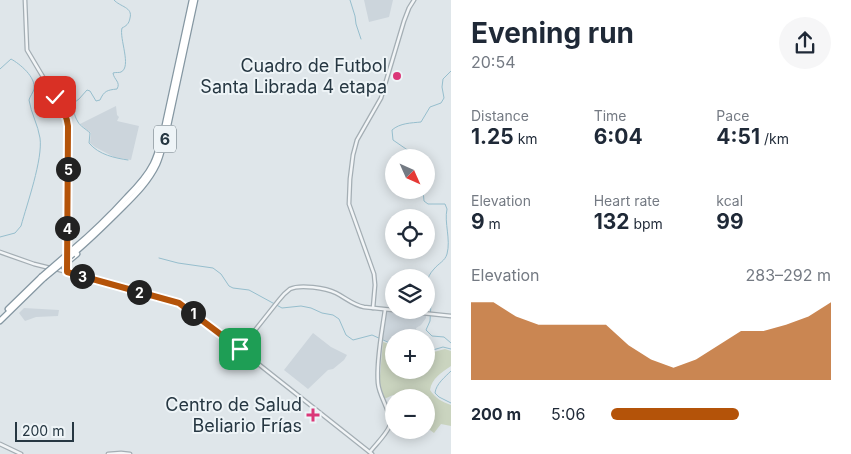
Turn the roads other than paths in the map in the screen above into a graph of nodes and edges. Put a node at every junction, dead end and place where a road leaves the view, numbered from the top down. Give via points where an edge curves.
1 (25, 0) edge
2 (194, 0) edge
3 (414, 0) edge
4 (178, 70) junction
5 (130, 199) junction
6 (108, 222) junction
7 (0, 252) edge
8 (66, 263) joint
9 (43, 278) junction
10 (373, 308) junction
11 (385, 310) joint
12 (435, 315) edge
13 (0, 316) edge
14 (451, 316) edge
15 (0, 320) edge
16 (240, 349) junction
17 (0, 444) edge
18 (371, 453) edge
19 (21, 454) edge
20 (108, 454) edge
21 (130, 454) edge

1 - 8 street via 27,50 68,119
2 - 4 highway, 6
3 - 10 street via 404,21 381,98 355,145 351,172 349,204 374,274
4 - 5 highway, 6 via 158,155
4 - 5 highway, 6 via 160,155 150,176
5 - 6 highway, 6
6 - 8 highway via 94,240
6 - 9 highway, 6, bridge
7 - 16 street via 179,303
9 - 13 highway, 6
9 - 15 highway, 6
10 - 11 street
10 - 16 street via 358,306 320,288 292,288
11 - 18 street via 378,385 390,424
12 - 14 street
16 - 18 street
17 - 19 street
20 - 21 street

